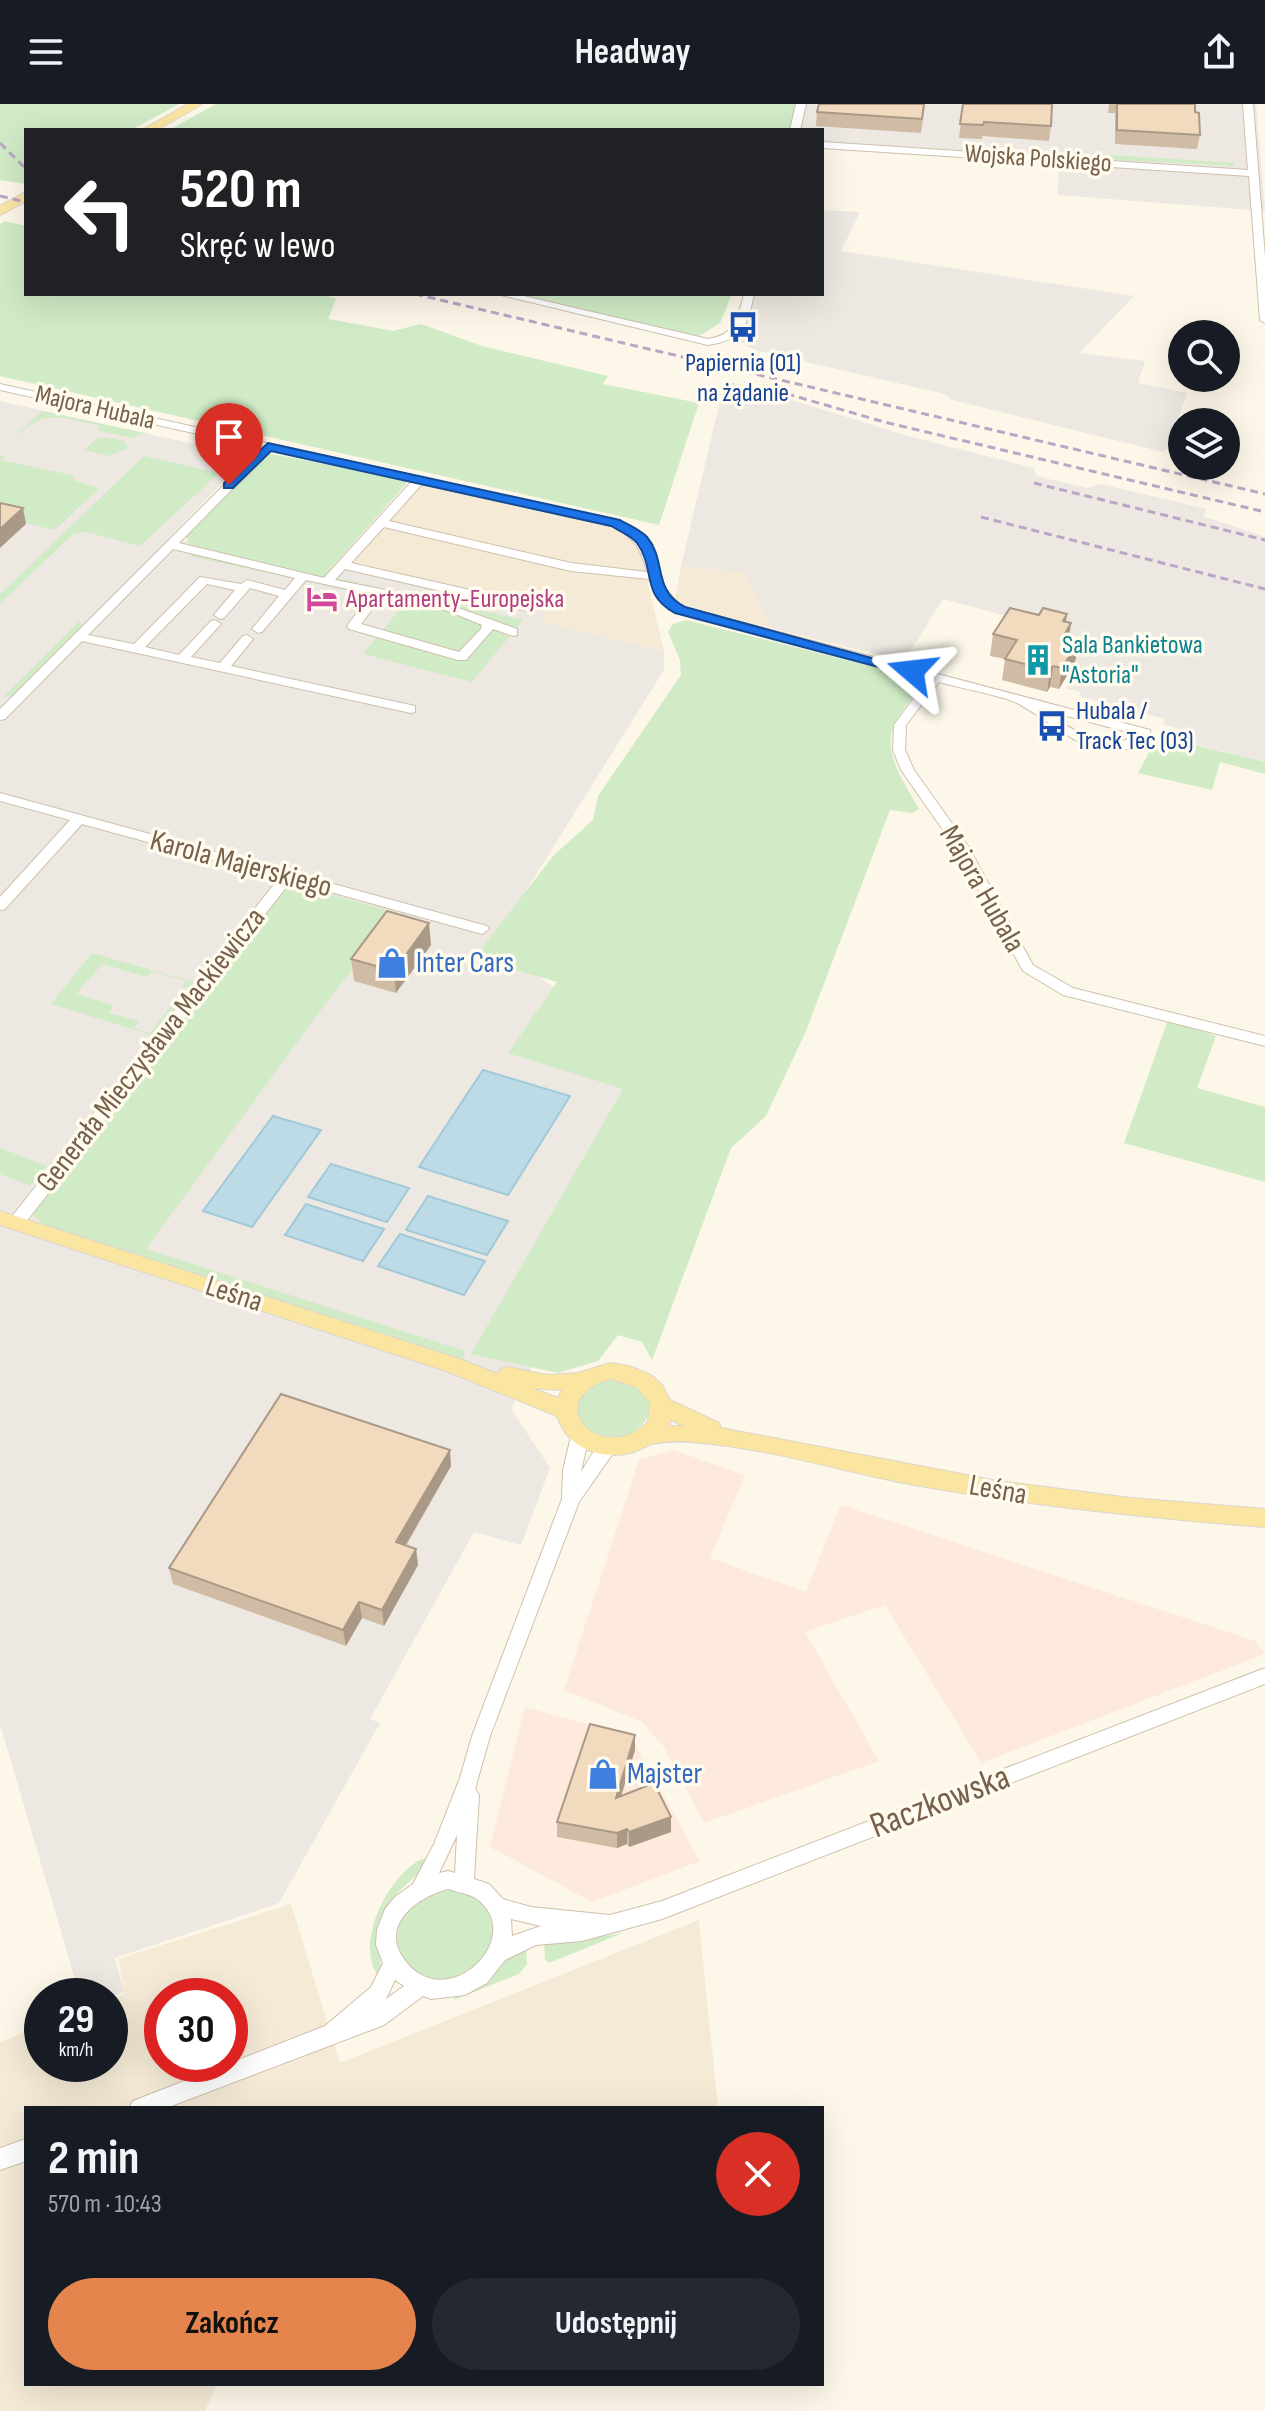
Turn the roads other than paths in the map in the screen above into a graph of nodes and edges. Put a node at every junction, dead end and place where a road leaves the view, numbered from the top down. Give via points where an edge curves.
1 (196, 104) edge
2 (801, 104) edge
3 (1248, 104) edge
4 (152, 128) edge
5 (795, 128) edge
6 (824, 145) edge
7 (1253, 173) junction
8 (24, 197) edge
9 (0, 211) edge
10 (511, 296) edge
11 (748, 296) edge
12 (1265, 320) edge
13 (0, 387) edge
14 (268, 447) junction
15 (419, 480) junction
16 (381, 523) junction
17 (169, 544) junction
18 (343, 565) junction
19 (303, 576) junction
20 (653, 576) junction
21 (327, 582) junction
22 (244, 588) junction
23 (378, 593) junction
24 (289, 595) junction
25 (528, 607) dead end
26 (489, 623) junction
27 (258, 629) dead end
28 (513, 632) dead end
29 (78, 636) junction
30 (247, 639) dead end
31 (136, 649) junction
32 (182, 659) junction
33 (223, 668) junction
34 (935, 679) junction
35 (1023, 702) junction
36 (411, 709) dead end
37 (0, 716) edge
38 (0, 797) edge
39 (79, 819) junction
40 (287, 877) junction
41 (0, 906) edge
42 (482, 929) dead end
43 (1265, 1041) edge
44 (5, 1219) edge
45 (453, 1365) junction
46 (581, 1381) junction
47 (662, 1406) junction
48 (565, 1410) junction
49 (580, 1436) junction
50 (646, 1436) junction
51 (734, 1438) junction
52 (609, 1446) junction
53 (571, 1499) junction
54 (1265, 1518) edge
55 (1265, 1676) edge
56 (470, 1778) junction
57 (464, 1882) junction
58 (421, 1887) junction
59 (497, 1906) junction
60 (614, 1923) junction
61 (500, 1952) junction
62 (394, 1962) junction
63 (420, 1986) junction
64 (332, 2033) junction
65 (145, 2106) edge
66 (24, 2151) edge
67 (0, 2159) edge

1 - 4 main road
2 - 5 street
3 - 7 street
6 - 7 street, Wojska Polskiego
7 - 12 street
8 - 9 main road
10 - 11 street via 708,342 736,333
13 - 14 street, Majora Hubala
14 - 15 street, Majora Hubala
14 - 17 street
15 - 16 street
15 - 20 street, Majora Hubala via 626,527 645,544
16 - 18 street
16 - 20 street via 571,567
17 - 19 street
17 - 29 street
18 - 21 street
18 - 25 street
19 - 21 street
19 - 24 street
20 - 34 street, Majora Hubala via 662,598 680,610
21 - 23 street
22 - 24 street via 247,584
22 - 31 street via 204,580
22 - 32 street
23 - 26 street
23 - 26 street via 353,623 359,630 462,657
24 - 27 street
26 - 28 street
29 - 31 street
29 - 37 street
30 - 33 street
31 - 32 street
32 - 33 street
33 - 36 street
34 - 35 street, Majora Hubala
34 - 43 street, Majora Hubala via 900,725 899,750 961,846 1028,968 1068,992
35 - 35 street, Majora Hubala via 1105,748 1123,750 1145,733
38 - 39 street, Karola Majerskiego
39 - 40 street, Karola Majerskiego
39 - 41 street
40 - 42 street, Karola Majerskiego
40 - 44 street, Generała Mieczysława Mackiewicza
44 - 45 main road, Leśna
45 - 46 main road, Leśna via 548,1383
45 - 48 main road, Leśna
46 - 47 main road via 610,1371 632,1374 649,1383
46 - 48 main road via 569,1394
47 - 50 main road via 658,1423
47 - 51 main road, Leśna
48 - 49 main road
49 - 52 main road
49 - 53 street
50 - 51 main road, Leśna
50 - 52 main road
51 - 54 main road, Leśna via 1028,1496
52 - 53 street
53 - 56 street
55 - 60 street, Raczkowska via 662,1910
56 - 57 street
56 - 58 street
57 - 58 street
57 - 59 street
58 - 62 street via 392,1915 387,1931
59 - 60 street, Raczkowska via 531,1916
59 - 61 street via 505,1926
60 - 61 street, Raczkowska via 534,1936
61 - 63 street via 487,1972 472,1982 454,1989
62 - 63 street
62 - 64 street via 378,1994
63 - 64 street via 377,2018
64 - 65 street
66 - 67 street

